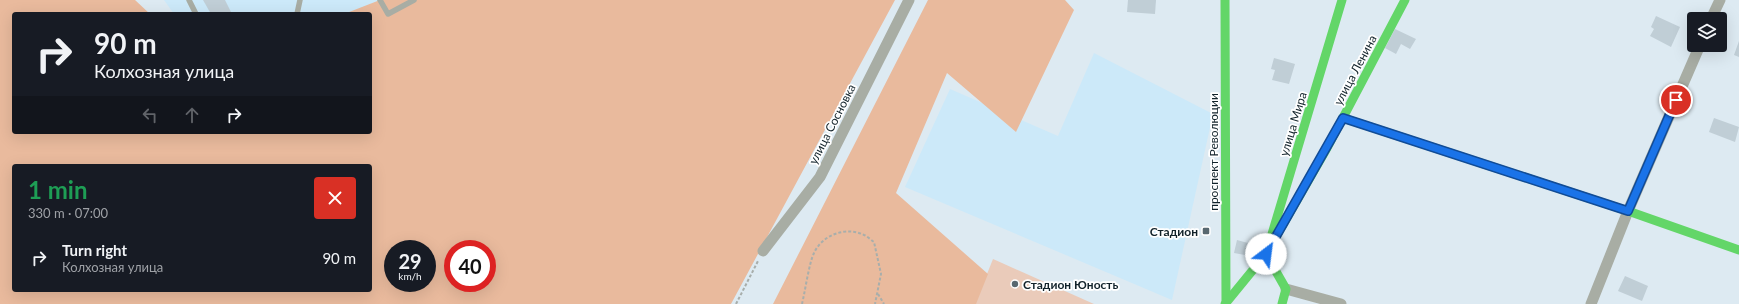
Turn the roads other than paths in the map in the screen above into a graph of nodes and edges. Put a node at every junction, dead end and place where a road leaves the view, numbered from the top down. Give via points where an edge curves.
1 (189, 0) edge
2 (300, 0) edge
3 (380, 0) edge
4 (414, 0) edge
5 (909, 0) edge
6 (1224, 0) edge
7 (1342, 0) edge
8 (1405, 0) edge
9 (1720, 0) edge
10 (195, 12) edge
11 (297, 12) edge
12 (1715, 12) edge
13 (1697, 52) edge
14 (1343, 118) junction
15 (1628, 211) junction
16 (1739, 250) edge
17 (764, 251) road end
18 (1266, 254) junction
19 (1286, 288) junction
20 (1226, 304) edge
21 (1282, 304) edge
22 (1341, 304) edge
23 (1591, 304) edge

1 - 10 lane
2 - 11 lane
3 - 4 lane via 388,14
5 - 17 street, улица Сосновка via 820,177
6 - 20 street, проспект Революции
7 - 18 street, улица Мира
8 - 14 street, улица Ленина
9 - 12 street
13 - 15 street
14 - 15 street
14 - 18 street, улица Ленина
15 - 16 street
15 - 23 street
18 - 19 street
18 - 20 street, улица Ленина
19 - 21 street
19 - 22 street

